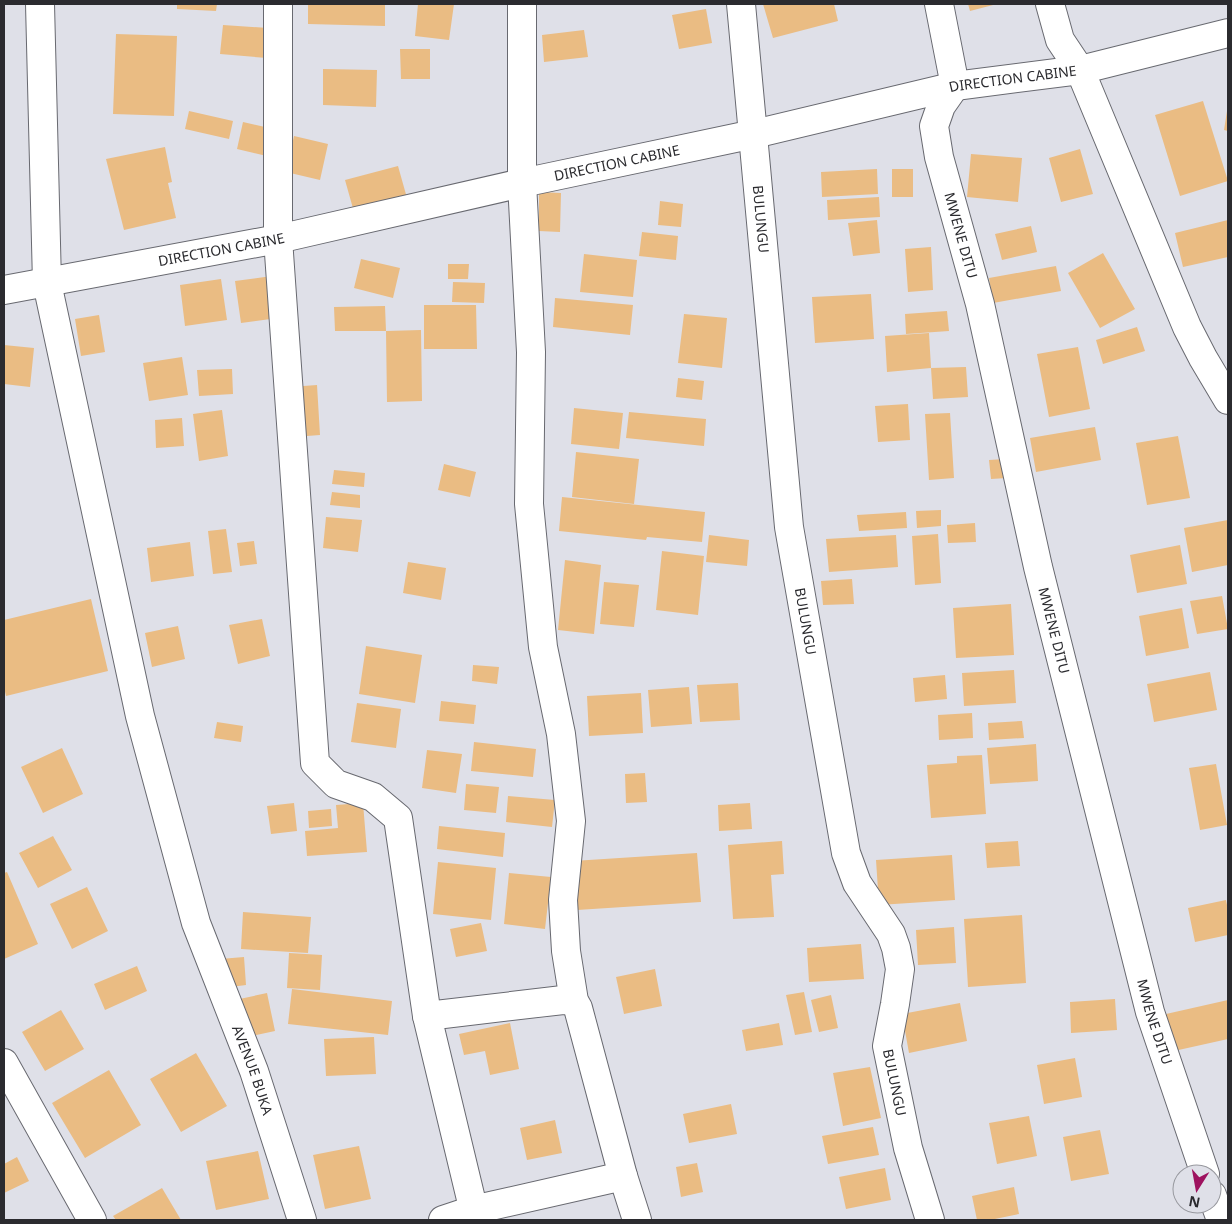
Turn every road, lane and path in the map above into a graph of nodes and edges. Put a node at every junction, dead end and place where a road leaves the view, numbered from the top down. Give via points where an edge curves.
1 (40, 4) edge
2 (278, 4) edge
3 (522, 4) edge
4 (741, 4) edge
5 (939, 4) edge
6 (1050, 4) edge
7 (1228, 33) edge
8 (1080, 70) junction
9 (955, 86) junction
10 (754, 134) junction
11 (522, 183) junction
12 (278, 239) junction
13 (47, 283) junction
14 (4, 290) edge
15 (1228, 400) edge
16 (574, 1001) junction
17 (427, 1016) junction
18 (4, 1063) edge
19 (1202, 1164) edge
20 (623, 1176) junction
21 (475, 1215) edge
22 (92, 1220) edge
23 (302, 1220) edge
24 (442, 1220) edge
25 (636, 1220) edge
26 (930, 1220) edge

1 - 13 street, AVENUE BUKA
2 - 12 street
3 - 11 street
4 - 10 street, BULUNGU
5 - 9 street
6 - 8 street via 1060,40
7 - 8 street, DIRECTION CABINE
8 - 9 street, DIRECTION CABINE
8 - 15 street via 1187,327
9 - 10 street, DIRECTION CABINE
9 - 19 street, MWENE DITU via 941,106 934,126 939,158 980,304 1040,574 1150,1012
10 - 11 street, DIRECTION CABINE
10 - 26 street, BULUNGU via 789,527 846,853 857,883 891,934 896,948 900,969 887,1046 908,1148
11 - 12 street, DIRECTION CABINE
11 - 16 street via 531,352 529,504 543,647 561,734 571,821 563,900 564,936
12 - 13 street, DIRECTION CABINE
12 - 17 street via 315,763 336,784 373,798 398,818
13 - 14 street, DIRECTION CABINE
13 - 23 street, AVENUE BUKA via 140,716 196,923 257,1078
16 - 17 street
16 - 20 street
17 - 21 street
18 - 22 street
20 - 21 street
20 - 25 street
21 - 24 street

